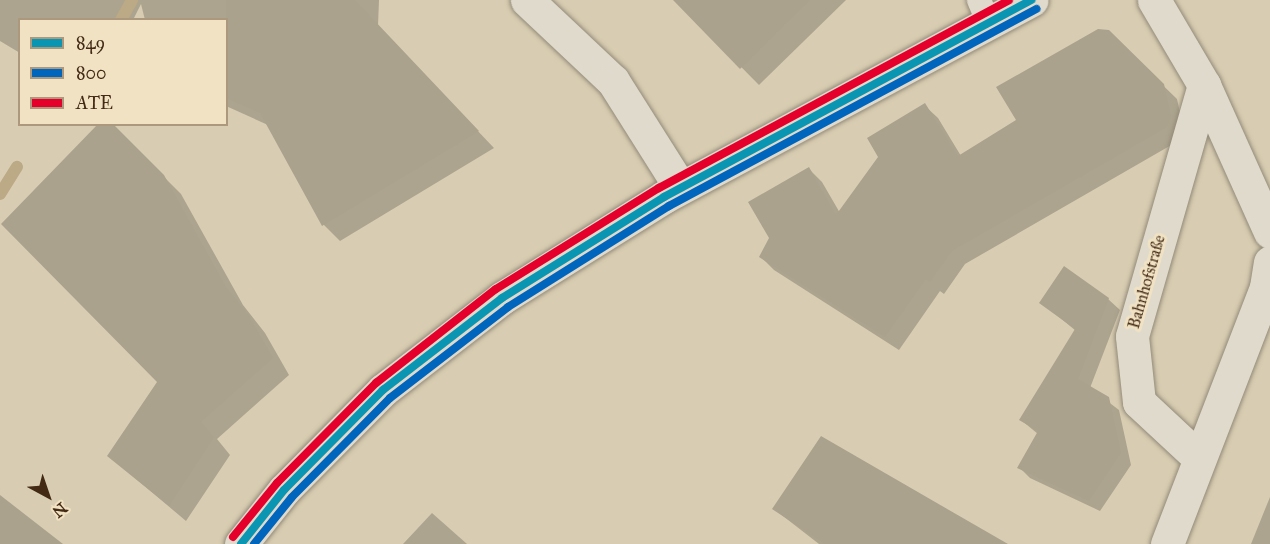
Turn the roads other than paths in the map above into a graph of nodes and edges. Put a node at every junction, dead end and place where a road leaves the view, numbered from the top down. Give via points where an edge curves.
1 (527, 0) edge
2 (1031, 0) edge
3 (1154, 0) edge
4 (984, 11) edge
5 (1204, 85) junction
6 (680, 187) junction
7 (1270, 232) edge
8 (1270, 262) edge
9 (1199, 458) junction
10 (241, 544) edge
11 (1167, 544) edge

1 - 6 street via 613,81
2 - 4 street
3 - 5 street
4 - 6 street
5 - 7 street
5 - 9 street, Bahnhofstraße via 1132,336 1139,402
6 - 10 street via 502,298 411,364 284,489
8 - 9 street via 1266,287
9 - 11 street

